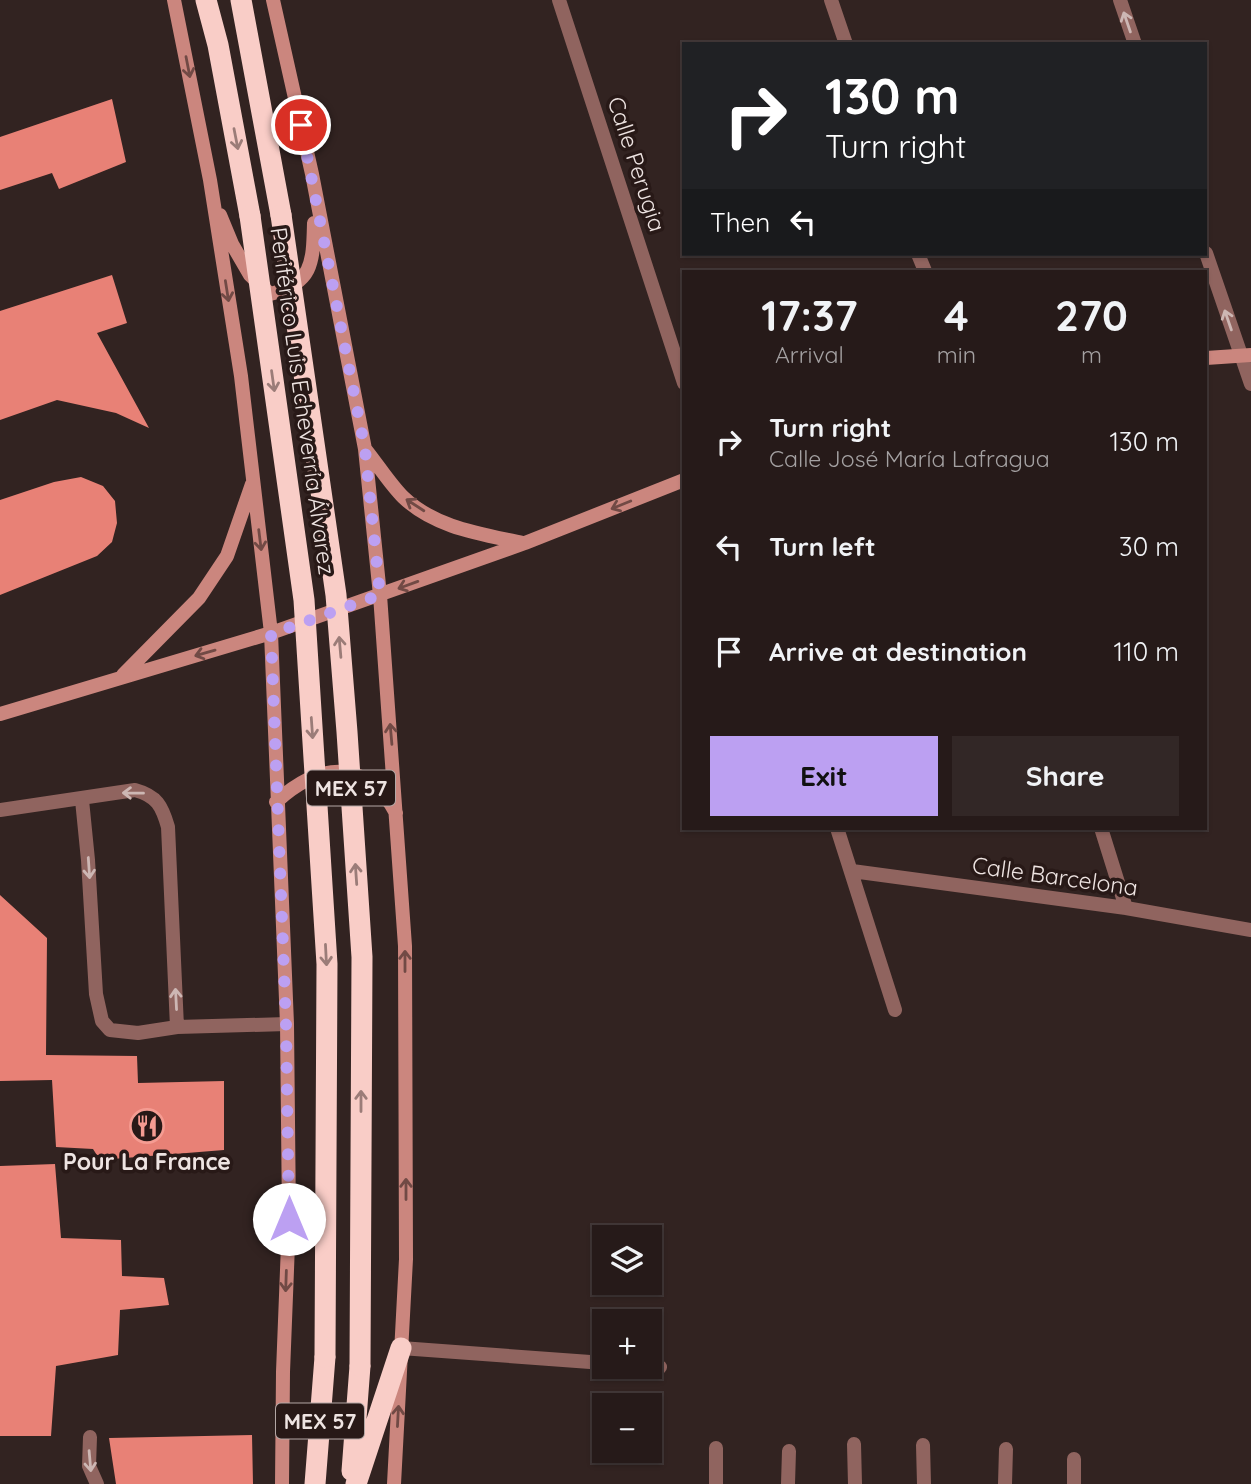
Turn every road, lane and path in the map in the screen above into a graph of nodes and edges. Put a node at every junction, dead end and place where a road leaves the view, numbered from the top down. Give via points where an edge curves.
1 (174, 0) edge
2 (206, 0) edge
3 (241, 0) edge
4 (273, 0) edge
5 (559, 0) edge
6 (831, 0) edge
7 (1120, 0) edge
8 (845, 42) edge
9 (1134, 42) edge
10 (312, 174) junction
11 (211, 191) junction
12 (1207, 256) edge
13 (1246, 355) edge
14 (1207, 358) edge
15 (682, 377) edge
16 (1251, 384) edge
17 (365, 449) junction
18 (253, 479) junction
19 (682, 481) edge
20 (525, 543) junction
21 (380, 595) junction
22 (271, 634) junction
23 (120, 678) junction
24 (0, 714) edge
25 (82, 800) junction
26 (276, 802) junction
27 (0, 810) edge
28 (398, 817) junction
29 (838, 830) edge
30 (1102, 830) edge
31 (852, 871) junction
32 (1126, 908) junction
33 (1251, 930) edge
34 (895, 1010) dead end
35 (286, 1024) junction
36 (177, 1027) junction
37 (401, 1348) junction
38 (592, 1362) edge
39 (90, 1437) dead end
40 (855, 1444) dead end
41 (923, 1445) dead end
42 (716, 1448) dead end
43 (1006, 1449) dead end
44 (789, 1451) dead end
45 (1074, 1459) dead end
46 (97, 1484) edge
47 (282, 1484) edge
48 (315, 1484) edge
49 (353, 1484) edge
50 (394, 1484) edge
51 (716, 1484) edge
52 (788, 1484) edge
53 (855, 1484) edge
54 (924, 1484) edge
55 (1005, 1484) edge
56 (1074, 1484) edge

1 -> 11 street
2 -> 48 highway, Periférico Luis Echeverría Álvarez / MEX 57, bridge via 250,216 304,600 327,964 325,1357
49 -> 3 highway, Periférico Luis Echeverría Álvarez / MEX 57, bridge via 360,1366 362,957 347,732 336,595 281,215
4 - 10 street
5 - 15 street, Calle Perugia
6 - 8 street
9 -> 7 street
10 - 11 street via 313,254 305,276 290,289 270,294 250,275
10 - 17 street
11 -> 18 street
13 -> 12 street
13 - 14 street
13 - 16 street
20 -> 17 street via 437,519 404,498
17 - 21 street
18 -> 22 street
18 - 23 street via 226,556 199,598
19 -> 20 street
20 -> 21 street
21 - 22 street
28 -> 21 street
22 -> 23 street
22 - 26 street
23 - 24 street
25 - 27 street
25 -> 36 street via 96,994 102,1021 110,1030 138,1033
36 -> 25 street via 168,827 163,812 158,801 135,790
26 - 28 street via 296,784 324,773 361,775 386,796
26 - 35 street
37 -> 28 street via 406,1259 405,946
29 - 31 street
30 - 32 street
31 - 32 street, Calle Barcelona
31 - 34 street
32 - 33 street, Calle Barcelona
35 - 36 street
35 -> 47 street via 289,1219
37 - 38 street
37 - 49 highway
50 -> 37 street
39 -> 46 street via 89,1466
40 - 53 street
41 - 54 street
42 - 51 street
43 - 55 street
44 - 52 street
45 - 56 street

